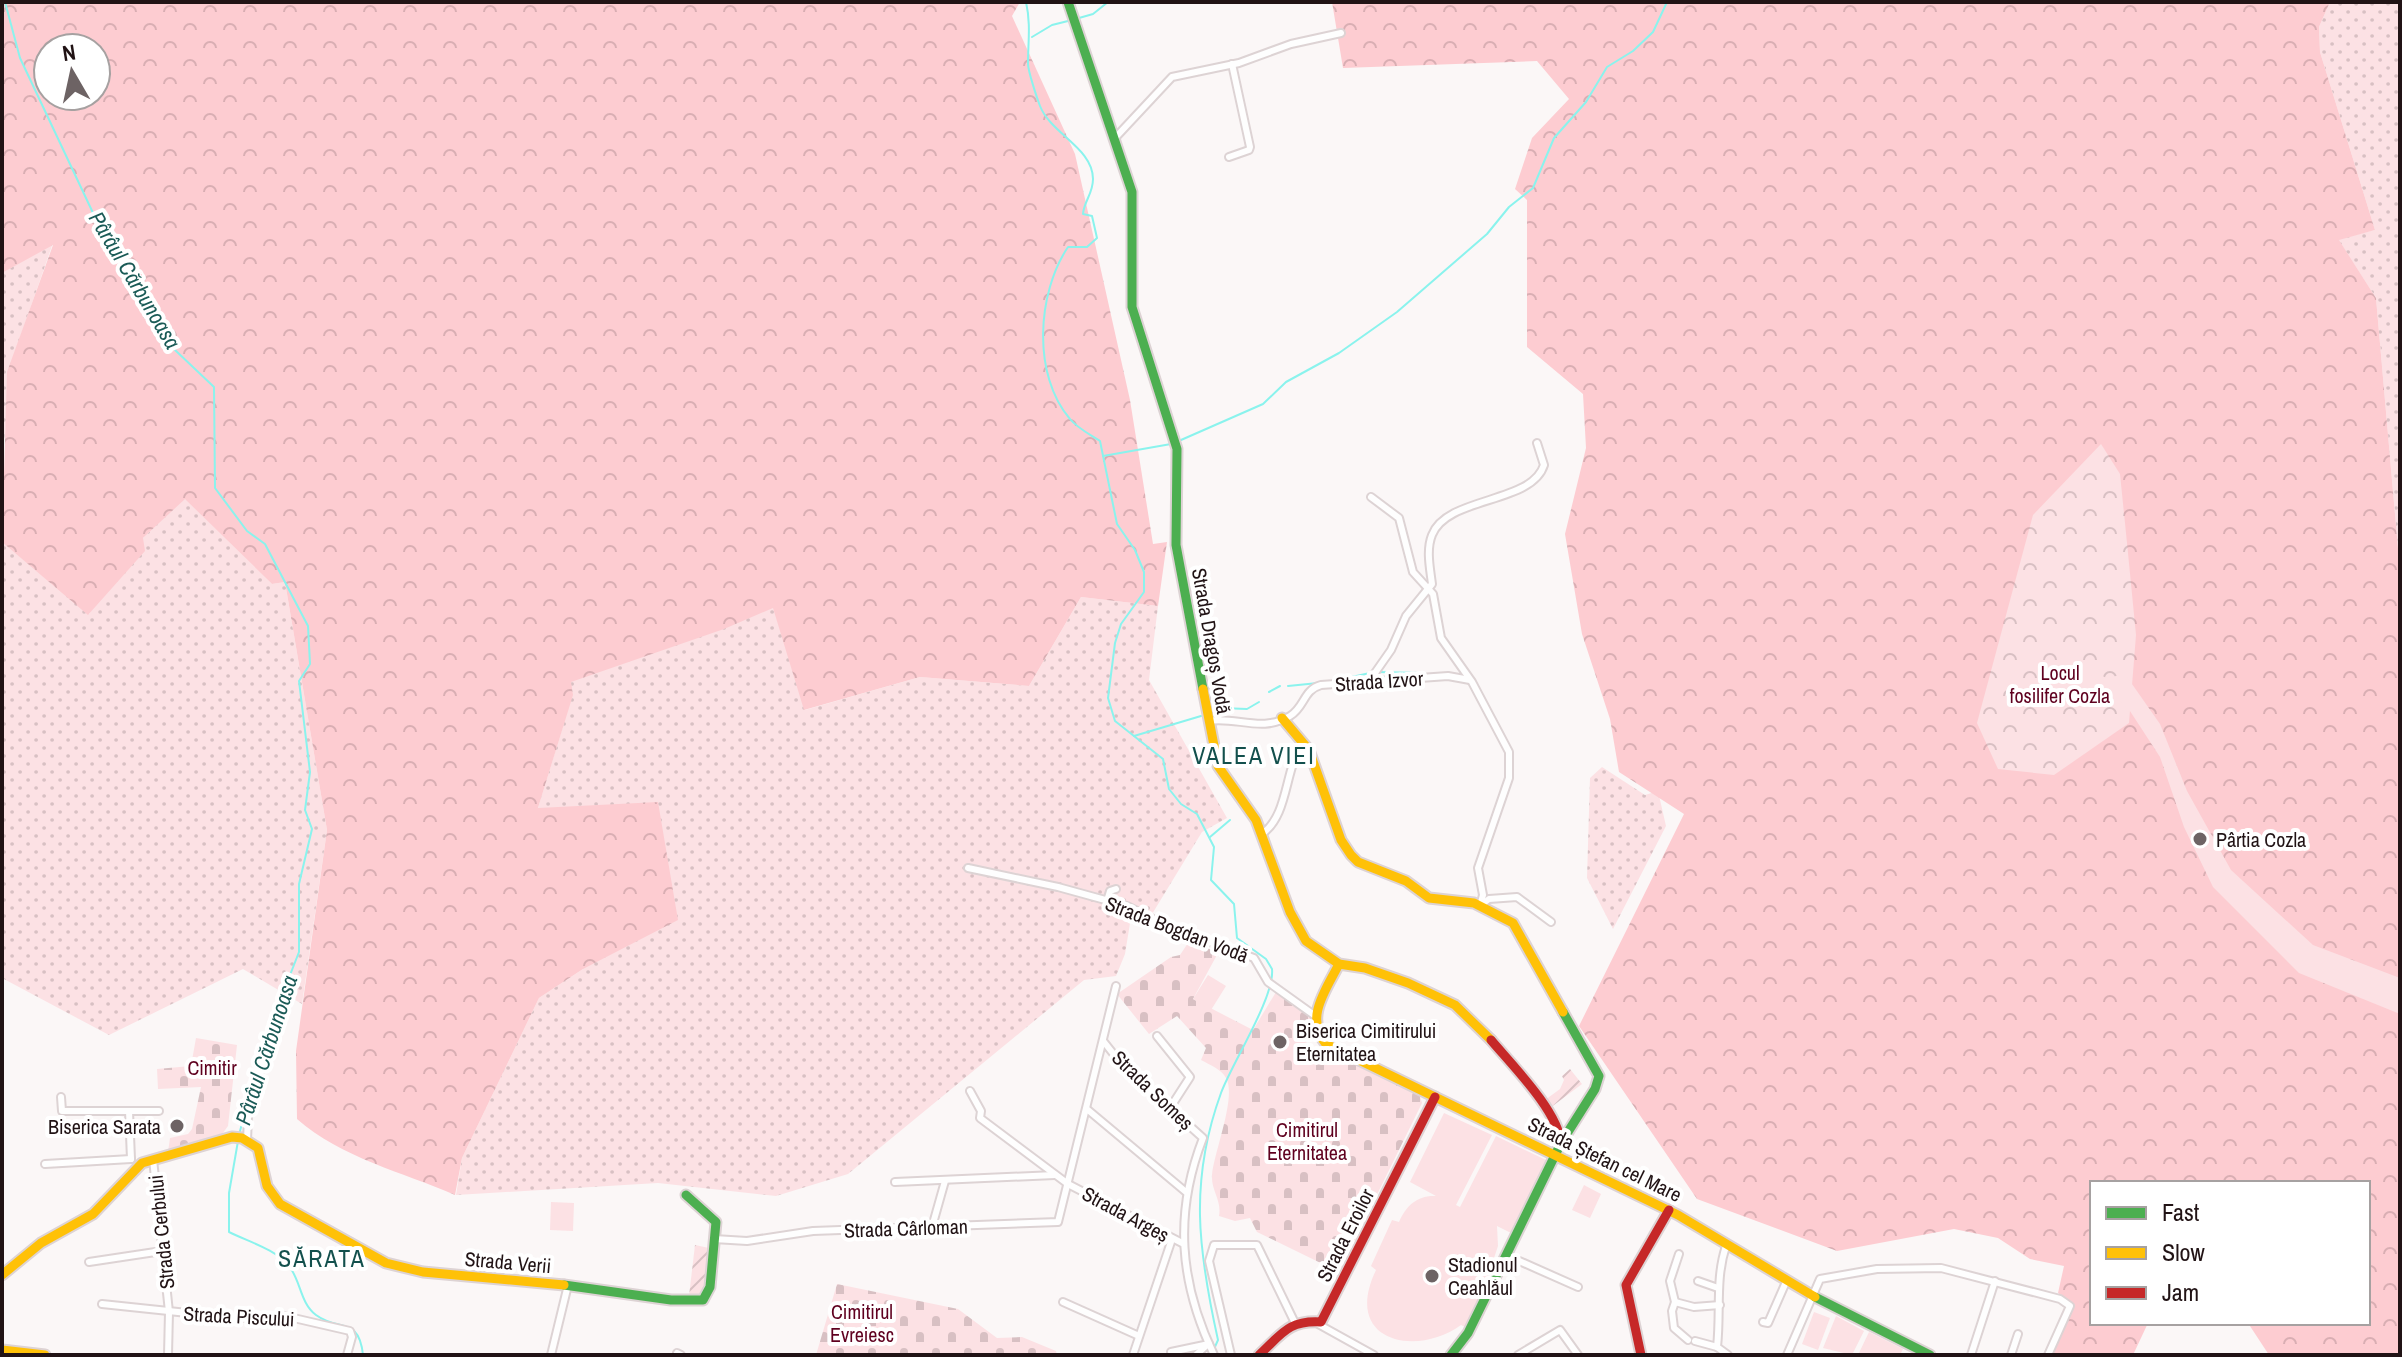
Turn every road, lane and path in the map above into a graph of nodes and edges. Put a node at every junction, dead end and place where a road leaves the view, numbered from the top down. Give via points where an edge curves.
1 (1068, 2) edge
2 (1341, 33) dead end
3 (1232, 64) junction
4 (1115, 138) junction
5 (1229, 157) dead end
6 (1537, 443) dead end
7 (1371, 497) dead end
8 (1427, 590) junction
9 (1370, 680) junction
10 (1470, 680) junction
11 (1282, 718) junction
12 (1208, 721) junction
13 (1297, 753) dead end
14 (1262, 834) junction
15 (968, 868) dead end
16 (1116, 889) dead end
17 (1107, 901) junction
18 (1480, 906) junction
19 (1551, 922) dead end
20 (1339, 964) junction
21 (1116, 986) dead end
22 (1277, 989) joint
23 (1314, 1015) junction
24 (1157, 1036) dead end
25 (1104, 1042) junction
26 (265, 1054) dead end
27 (970, 1091) dead end
28 (61, 1097) dead end
29 (1435, 1097) junction
30 (1170, 1108) junction
31 (1088, 1110) junction
32 (129, 1111) junction
33 (159, 1111) dead end
34 (242, 1138) junction
35 (1561, 1143) junction
36 (1555, 1155) junction
37 (153, 1158) junction
38 (131, 1159) junction
39 (45, 1164) dead end
40 (134, 1170) junction
41 (1057, 1175) junction
42 (945, 1181) junction
43 (895, 1182) dead end
44 (1068, 1184) junction
45 (1186, 1192) junction
46 (686, 1195) dead end
47 (1669, 1210) junction
48 (932, 1227) junction
49 (714, 1239) junction
50 (1172, 1239) junction
51 (1184, 1244) junction
52 (1726, 1246) junction
53 (162, 1251) junction
54 (1679, 1254) dead end
55 (1508, 1256) junction
56 (89, 1262) dead end
57 (2, 1275) edge
58 (1698, 1281) dead end
59 (1995, 1281) junction
60 (1786, 1282) junction
61 (568, 1285) junction
62 (1578, 1287) dead end
63 (1718, 1288) junction
64 (1811, 1295) junction
65 (1063, 1302) dead end
66 (1675, 1302) junction
67 (102, 1304) dead end
68 (1720, 1305) junction
69 (1694, 1307) junction
70 (169, 1312) junction
71 (1691, 1315) dead end
72 (1763, 1322) dead end
73 (1295, 1323) junction
74 (1318, 1324) junction
75 (2018, 1334) dead end
76 (1139, 1336) junction
77 (1209, 1345) junction
78 (1717, 1347) junction
79 (2, 1350) edge
80 (1171, 1352) dead end
81 (45, 1355) edge
82 (168, 1355) edge
83 (347, 1355) edge
84 (551, 1355) edge
85 (1133, 1355) edge
86 (1196, 1355) edge
87 (1214, 1355) edge
88 (1231, 1355) edge
89 (1259, 1355) edge
90 (1374, 1355) edge
91 (1451, 1355) edge
92 (1518, 1355) edge
93 (1578, 1355) edge
94 (1641, 1355) edge
95 (1728, 1355) edge
96 (1787, 1355) edge
97 (1930, 1355) edge
98 (1971, 1355) edge
99 (2011, 1355) edge
100 (2048, 1355) edge

1 - 4 street, Strada Dragoș Vodă
2 - 3 street
3 - 4 street via 1172,77
3 - 5 street via 1250,147
4 - 12 street, Strada Dragoș Vodă via 1132,192 1132,307 1177,449 1176,545
6 - 8 street via 1544,465 1538,475 1452,515 1434,530 1429,546 1432,584
7 - 8 street via 1399,518 1413,572
8 - 9 street
8 - 10 street via 1435,602 1441,638
9 - 10 street, Strada Izvor
9 - 11 street, Strada Izvor via 1315,687 1291,716
10 - 18 street via 1511,761 1478,868
11 - 12 street via 1256,726
11 - 18 street via 1309,750 1341,840 1358,862 1406,881 1429,898
12 - 14 street, Strada Dragoș Vodă via 1218,766
13 - 14 street via 1280,809
14 - 20 street, Strada Dragoș Vodă via 1301,934
15 - 17 street, Strada Bogdan Vodă
16 - 17 street
17 - 22 street, Strada Bogdan Vodă via 1254,958
18 - 19 street via 1489,899 1517,897
18 - 35 street via 1521,932 1599,1076
20 - 23 street
20 - 35 street, Strada Dragoș Vodă via 1408,983 1455,1005 1530,1086
21 - 25 street
22 - 23 street, Strada Ștefan cel Mare
23 - 29 street, Strada Ștefan cel Mare via 1326,1044
24 - 30 street via 1190,1077
25 - 30 street, Strada Someș
25 - 31 street
26 - 34 street
27 - 41 street, Strada Argeș via 980,1118
28 - 32 street via 62,1111
29 - 36 street, Strada Ștefan cel Mare
29 - 74 street, Strada Eroilor
30 - 45 street, Strada Someș via 1203,1138
31 - 44 street
31 - 45 street
32 - 33 street
32 - 38 street
34 - 37 street
34 - 61 street, Strada Verii via 261,1153 264,1179 280,1204 386,1263 423,1272
35 - 36 street
36 - 47 street, Strada Ștefan cel Mare
36 - 55 street
37 - 40 street
37 - 53 street, Strada Cerbului
38 - 39 street
38 - 40 street
40 - 57 street via 93,1214 41,1243
41 - 42 street
41 - 44 street, Strada Argeș
42 - 43 street
42 - 48 street
44 - 48 street, Strada Cârloman via 1055,1224
44 - 50 street, Strada Argeș
45 - 51 street
46 - 49 street, Strada Verii via 714,1218
47 - 52 street, Strada Ștefan cel Mare
47 - 94 street via 1626,1285
48 - 49 street, Strada Cârloman
49 - 61 street, Strada Verii via 711,1284 703,1300
50 - 51 street, Strada Argeș
50 - 76 street
51 - 77 street via 1192,1304
52 - 60 street, Strada Ștefan cel Mare
52 - 63 street
53 - 56 street
53 - 70 street, Strada Cerbului
54 - 66 street via 1670,1281
55 - 62 street
55 - 91 street via 1462,1345
58 - 63 street
59 - 64 street via 1941,1268 1877,1269 1821,1278
59 - 98 street
59 - 100 street via 2056,1297 2070,1306
60 - 64 street, Strada Ștefan cel Mare
60 - 72 street via 1768,1323
61 - 84 street
63 - 68 street
64 - 96 street
64 - 97 street, Strada Ștefan cel Mare
65 - 76 street
66 - 69 street
66 - 78 street via 1674,1328
67 - 70 street, Strada Piscului
68 - 69 street
68 - 78 street
69 - 71 street
70 - 82 street, Strada Cerbului
70 - 83 street, Strada Piscului via 285,1316 346,1329 353,1334
73 - 74 street
73 - 88 street via 1255,1242 1214,1245 1209,1261
73 - 89 street
74 - 90 street
75 - 99 street
76 - 85 street
77 - 80 street
77 - 86 street
77 - 87 street
78 - 95 street
79 - 81 street
92 - 93 street via 1560,1330

